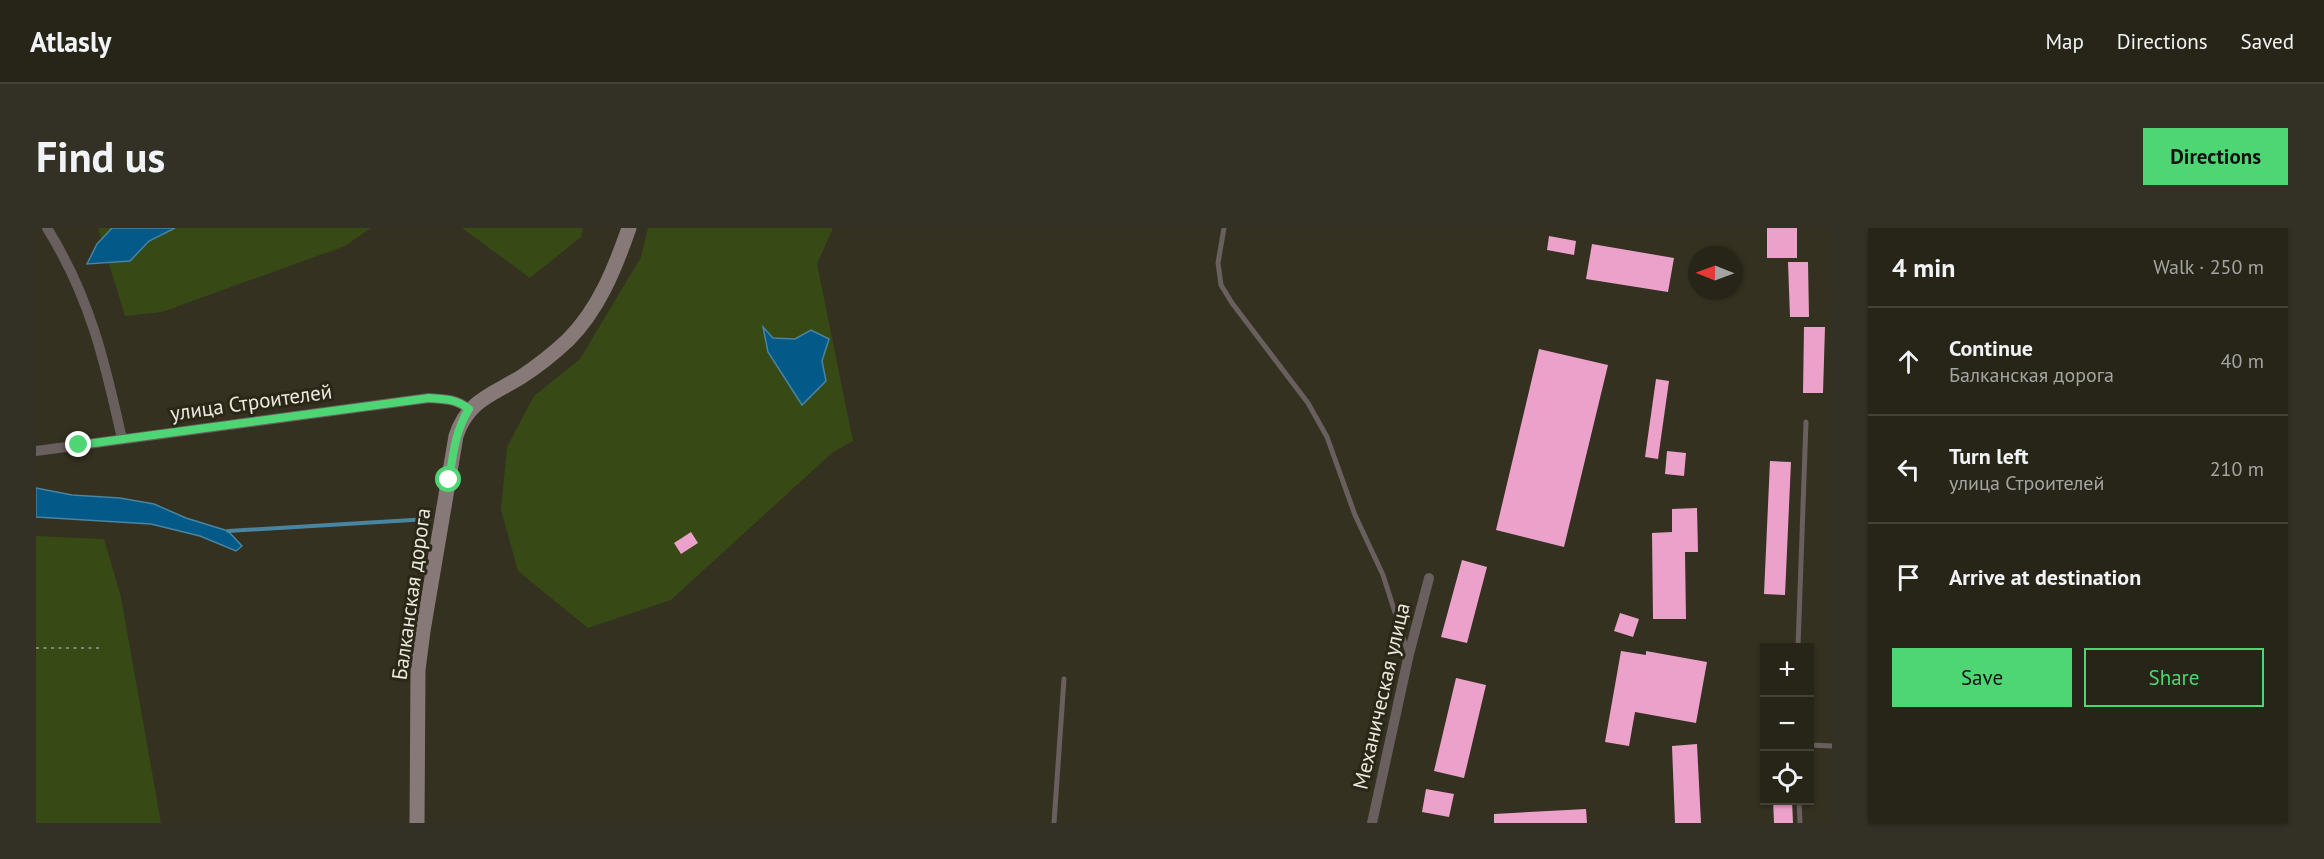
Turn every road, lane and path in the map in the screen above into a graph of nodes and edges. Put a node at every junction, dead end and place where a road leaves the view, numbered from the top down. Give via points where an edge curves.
1 (47, 228) edge
2 (629, 228) edge
3 (1224, 228) edge
4 (469, 409) junction
5 (1806, 422) dead end
6 (122, 439) junction
7 (36, 451) edge
8 (1429, 578) dead end
9 (1798, 643) edge
10 (36, 648) edge
11 (103, 648) dead end
12 (1409, 654) junction
13 (1064, 679) dead end
14 (1814, 745) edge
15 (1832, 746) edge
16 (1799, 805) edge
17 (417, 823) edge
18 (1054, 823) edge
19 (1372, 823) edge
20 (1800, 823) edge

1 - 6 street via 83,295 96,330
2 - 4 street, Балканская дорога via 597,304 570,338 544,361
3 - 12 lane via 1218,263 1221,285 1308,403 1327,437 1355,515 1383,575
4 - 6 street, улица Строителей via 450,399 429,398
4 - 17 street, Балканская дорога via 456,436 418,670
5 - 9 lane
6 - 7 street, улица Строителей
8 - 12 street, Механическая улица
10 - 11 path
12 - 19 street, Механическая улица
13 - 18 lane
14 - 15 lane
16 - 20 lane

